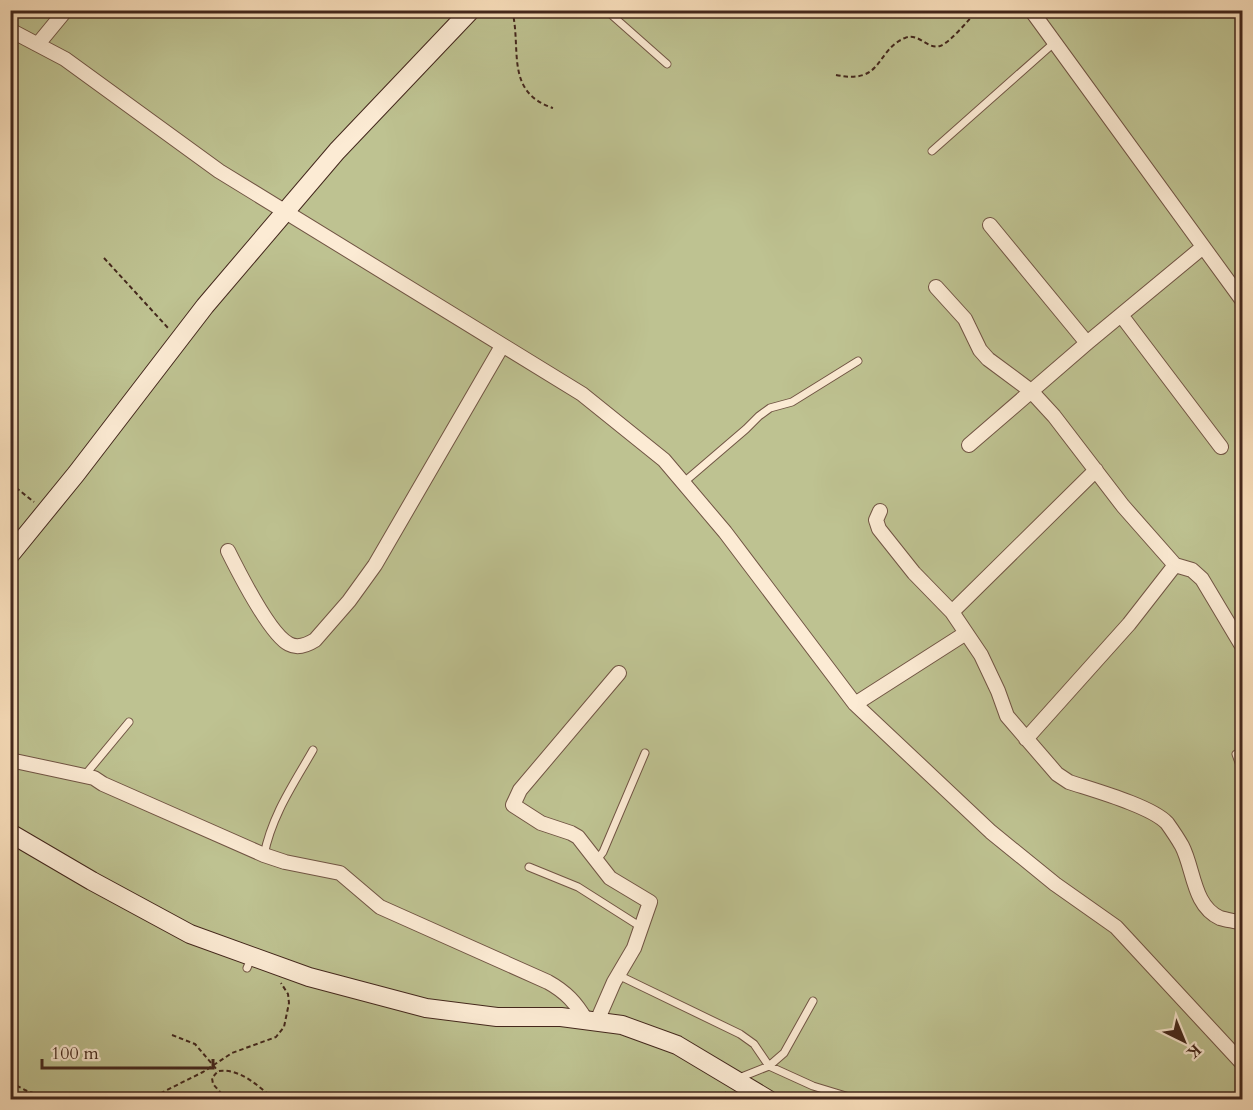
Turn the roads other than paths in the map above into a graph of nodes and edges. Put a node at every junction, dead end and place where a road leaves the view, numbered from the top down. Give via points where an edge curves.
1 (66, 10) edge
2 (471, 10) edge
3 (606, 10) edge
4 (1031, 10) edge
5 (10, 30) edge
6 (1055, 42) junction
7 (38, 44) junction
8 (667, 64) dead end
9 (932, 151) dead end
10 (285, 212) junction
11 (990, 225) dead end
12 (1203, 247) junction
13 (936, 287) dead end
14 (1242, 300) edge
15 (1121, 315) junction
16 (1087, 343) junction
17 (502, 346) junction
18 (858, 361) dead end
19 (1031, 392) junction
20 (969, 445) dead end
21 (1221, 447) dead end
22 (1096, 470) junction
23 (683, 483) junction
24 (880, 511) dead end
25 (228, 550) dead end
26 (10, 555) edge
27 (1175, 565) junction
28 (952, 612) junction
29 (966, 633) junction
30 (1242, 646) edge
31 (619, 673) dead end
32 (855, 704) junction
33 (129, 722) dead end
34 (1026, 739) junction
35 (313, 750) dead end
36 (645, 753) dead end
37 (1236, 754) dead end
38 (10, 760) edge
39 (1242, 771) edge
40 (85, 776) junction
41 (10, 833) edge
42 (264, 855) junction
43 (596, 861) junction
44 (529, 867) dead end
45 (1242, 923) edge
46 (642, 927) junction
47 (613, 983) junction
48 (813, 1001) dead end
49 (592, 1021) junction
50 (1242, 1063) edge
51 (768, 1066) junction
52 (735, 1080) junction
53 (769, 1100) edge
54 (859, 1100) edge

1 - 7 street
2 - 10 street via 337,151
3 - 8 lane
4 - 6 street
5 - 7 street
6 - 9 lane
6 - 12 street
7 - 10 street via 65,59 219,171
10 - 17 street
10 - 26 street via 205,306
11 - 16 street
12 - 14 street
12 - 15 street
13 - 19 street via 965,319 988,359
15 - 16 street
15 - 21 street
16 - 19 street
17 - 23 street via 582,394 664,460
17 - 25 street via 375,566 315,640 295,646 282,640 250,594
18 - 23 lane via 792,402 764,412
19 - 20 street
19 - 22 street
22 - 27 street
22 - 28 street
23 - 32 street via 725,532
24 - 28 street via 876,520 879,529
27 - 30 street via 1192,570 1202,579
27 - 34 street via 1129,624
28 - 29 street
29 - 32 street
29 - 34 street via 985,664 1007,716
31 - 43 street via 520,790 513,805 541,824 578,837
32 - 50 street via 991,832 1116,927
33 - 40 lane
34 - 45 street via 1069,782 1153,812 1166,822 1182,846 1206,906 1219,917
35 - 42 lane via 278,812
36 - 43 lane
37 - 39 lane
38 - 40 street
40 - 42 street
41 - 49 street via 190,934 249,962 426,1008 497,1017
42 - 49 street via 340,873 380,907 564,991
43 - 46 street via 610,878 650,902
44 - 46 lane via 578,887
46 - 47 street
47 - 49 street
47 - 51 lane via 740,1034 754,1044
48 - 51 lane via 784,1053
49 - 52 street via 622,1025 677,1045
51 - 52 lane
51 - 54 lane
52 - 53 street

